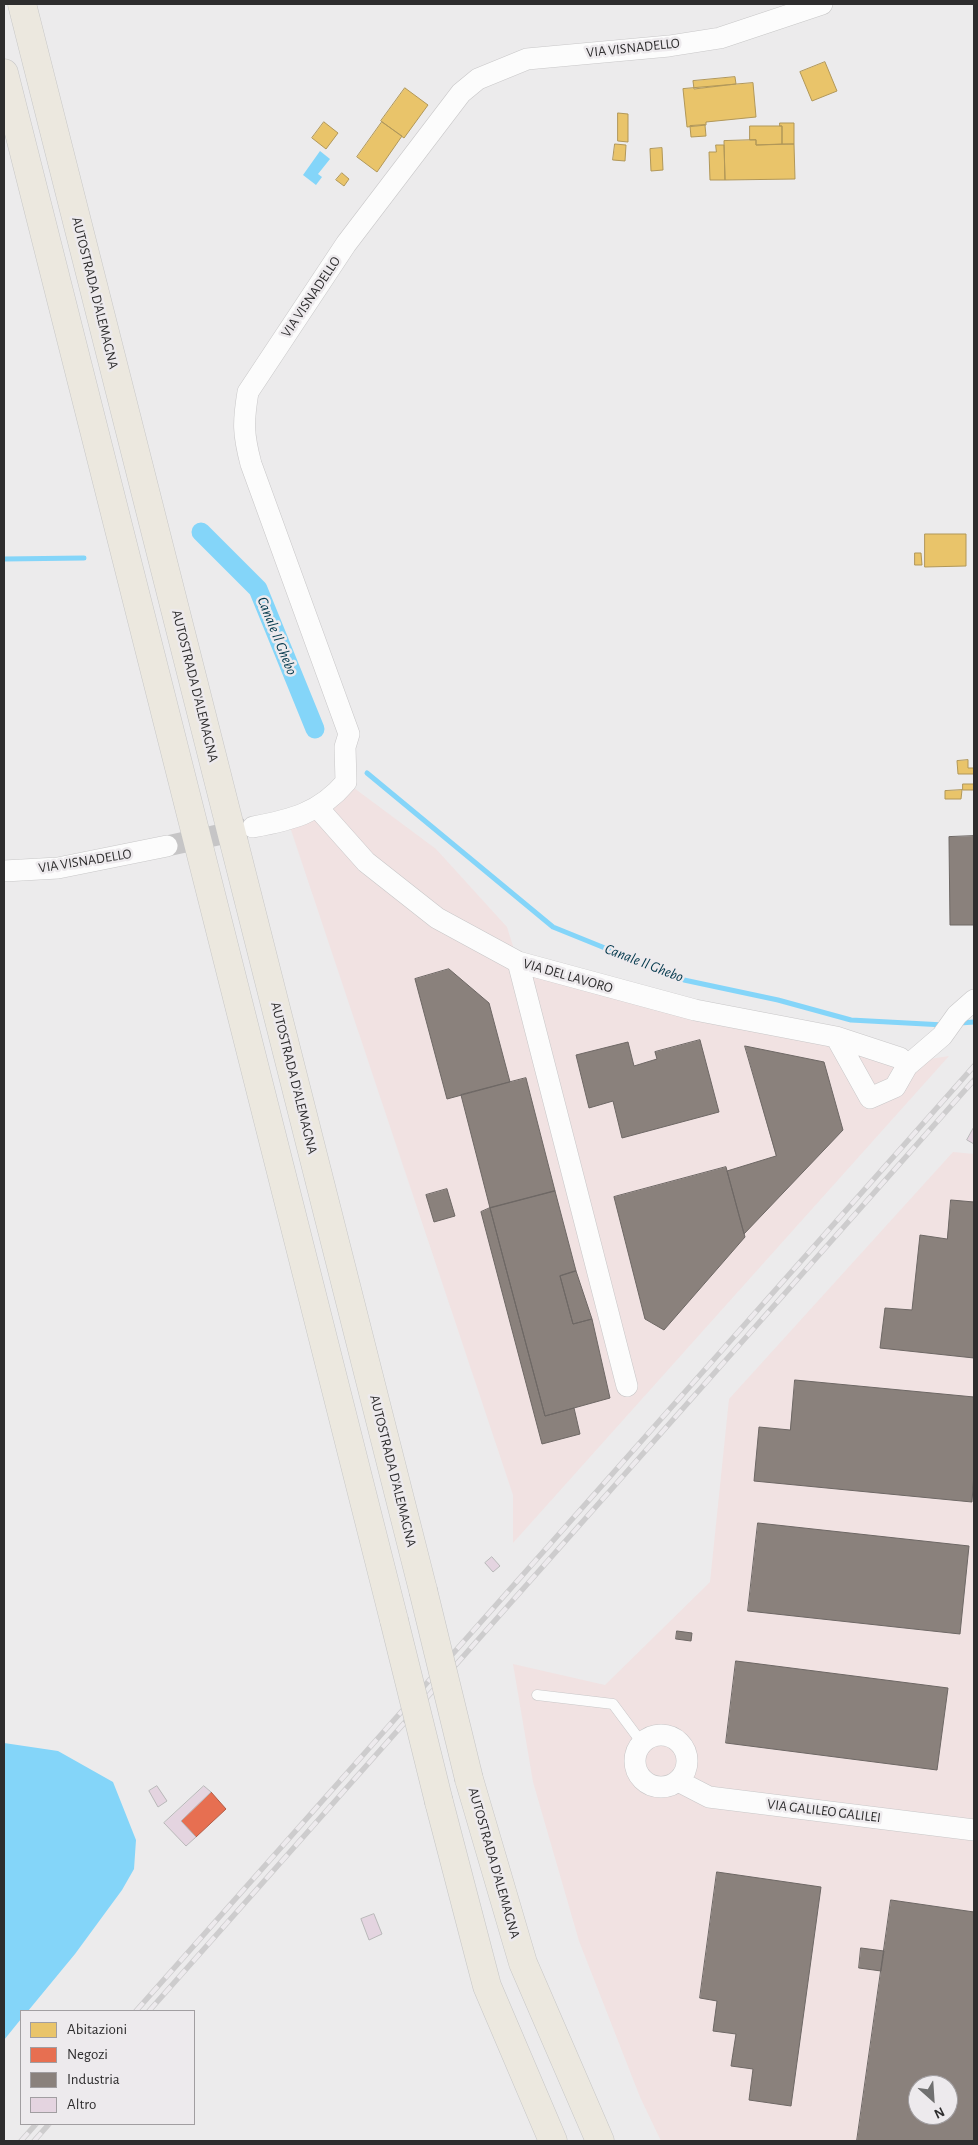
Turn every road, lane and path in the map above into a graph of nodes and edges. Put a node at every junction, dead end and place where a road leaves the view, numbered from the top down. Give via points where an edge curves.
1 (22, 4) edge
2 (822, 4) edge
3 (4, 73) edge
4 (318, 808) junction
5 (253, 827) tunnel mouth
6 (167, 846) tunnel mouth
7 (4, 871) edge
8 (518, 962) junction
9 (974, 1000) edge
10 (836, 1038) junction
11 (907, 1066) junction
12 (628, 1386) dead end
13 (536, 1695) dead end
14 (642, 1743) junction
15 (678, 1781) junction
16 (974, 1830) edge
17 (553, 2141) edge
18 (600, 2141) edge

1 - 18 highway, AUTOSTRADA D'ALEMAGNA, bridge via 469,1779 523,1963
2 - 4 street, VIA VISNADELLO via 720,38 670,46 528,59 478,79 462,93 346,244 248,392 244,435 251,464 349,734 345,747 346,782
3 - 17 highway, bridge via 487,1986
4 - 5 street, VIA VISNADELLO via 288,821
4 - 8 street, VIA DEL LAVORO via 366,862 437,918
6 - 7 street, VIA VISNADELLO via 58,868
8 - 10 street, VIA DEL LAVORO via 694,1010
8 - 12 street
9 - 11 street via 957,1015 942,1036
10 - 11 street, VIA DEL LAVORO via 900,1058
10 - 11 street via 870,1098 895,1087
13 - 14 lane via 613,1704
14 - 15 street via 635,1759 640,1776 646,1782 662,1787
14 - 15 street via 648,1738 665,1735 680,1742 685,1749 687,1766
15 - 16 street, VIA GALILEO GALILEI via 709,1797

